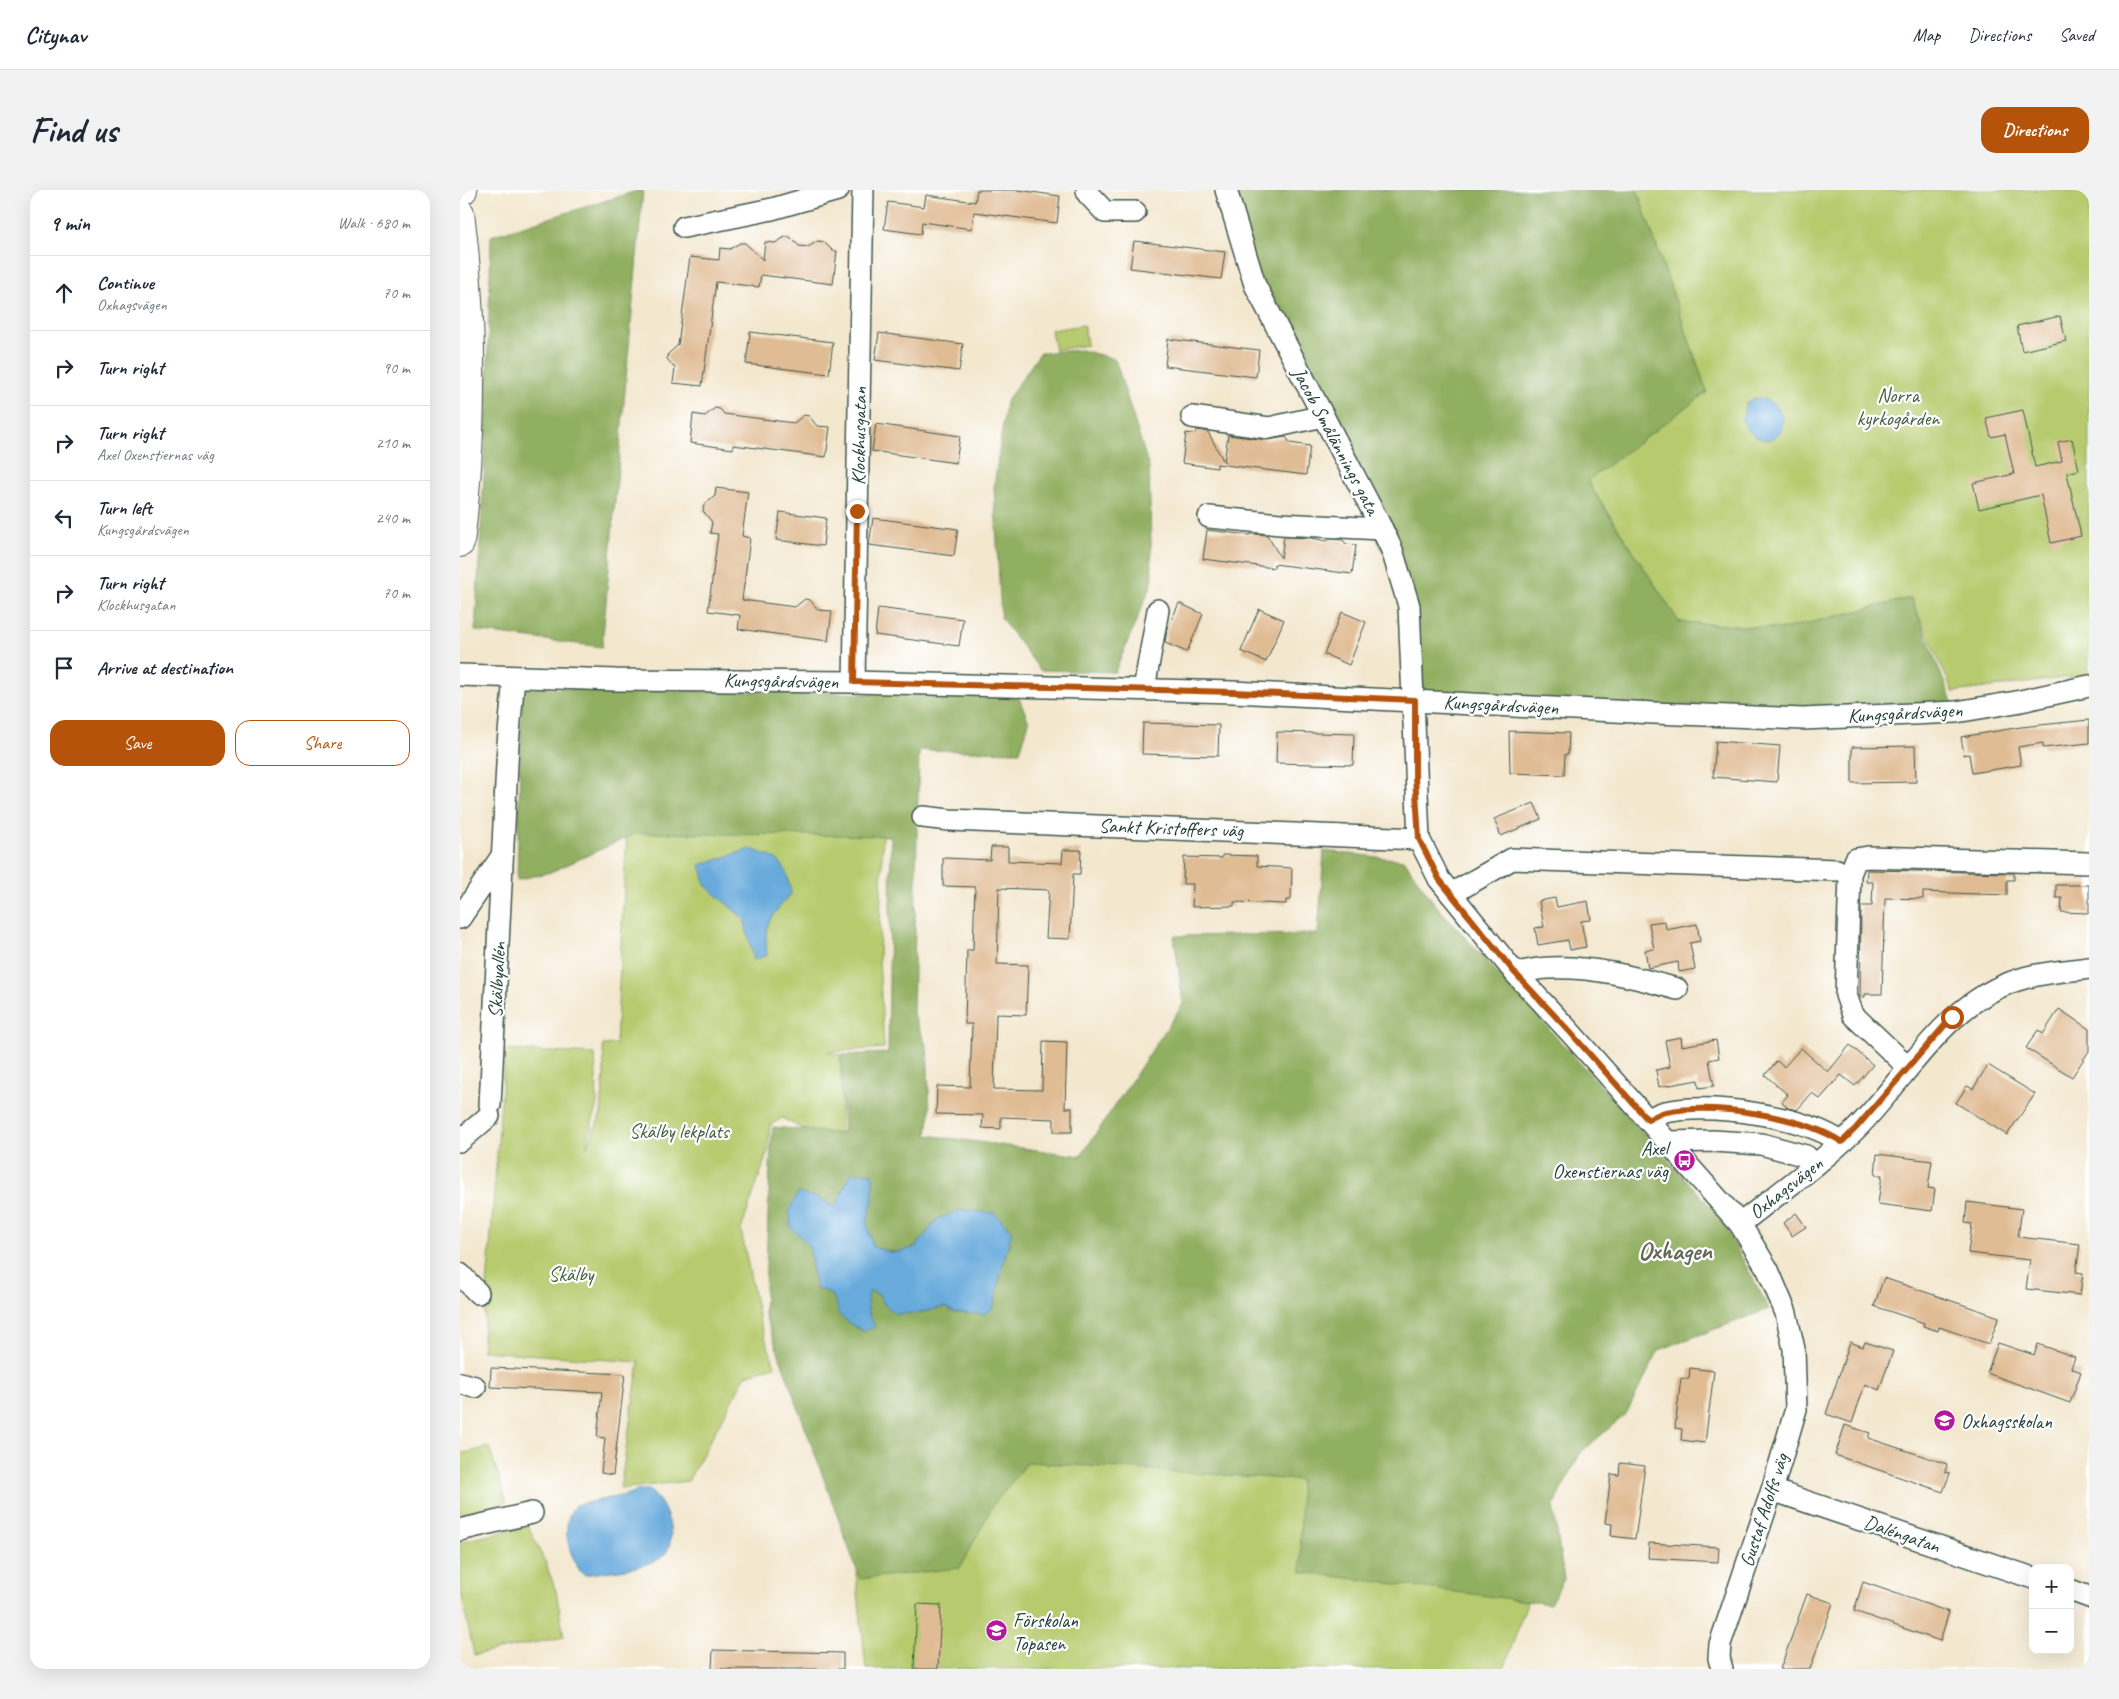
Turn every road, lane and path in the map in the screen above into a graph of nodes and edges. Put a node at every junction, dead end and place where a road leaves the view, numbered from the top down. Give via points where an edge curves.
1 (838, 190) edge
2 (863, 190) edge
3 (1087, 190) edge
4 (1226, 190) edge
5 (1135, 212) dead end
6 (460, 213) edge
7 (684, 227) dead end
8 (1323, 416) junction
9 (1192, 417) dead end
10 (1210, 517) dead end
11 (1382, 529) junction
12 (460, 543) edge
13 (1158, 610) dead end
14 (460, 675) edge
15 (514, 677) junction
16 (854, 682) junction
17 (2089, 686) edge
18 (1144, 690) junction
19 (1415, 700) junction
20 (923, 817) dead end
21 (1419, 839) junction
22 (502, 856) junction
23 (2089, 863) edge
24 (1837, 870) dead end
25 (1451, 894) junction
26 (460, 918) edge
27 (2089, 968) edge
28 (1515, 973) junction
29 (1677, 989) dead end
30 (1908, 1067) junction
31 (1648, 1120) junction
32 (460, 1141) edge
33 (1668, 1142) junction
34 (1842, 1142) junction
35 (1815, 1165) junction
36 (1740, 1224) junction
37 (460, 1274) edge
38 (478, 1293) dead end
39 (1772, 1490) junction
40 (532, 1513) dead end
41 (460, 1530) edge
42 (2029, 1577) edge
43 (2074, 1591) edge
44 (2089, 1597) edge
45 (1722, 1669) edge

1 - 7 street via 772,209
2 - 16 street, Klockhusgatan
3 - 5 street via 1105,212
4 - 8 street, Jacob Smålännings gata via 1255,285
6 - 12 main road via 467,277 470,363 469,438
8 - 9 street via 1270,428
8 - 11 street, Jacob Smålännings gata
10 - 11 street
11 - 19 street, Jacob Smålännings gata via 1409,606
13 - 18 street
14 - 15 street, Kungsgårdsvägen
15 - 16 street, Kungsgårdsvägen
15 - 22 street, Skälbyallén
16 - 18 street, Kungsgårdsvägen
17 - 19 street, Kungsgårdsvägen via 1956,712 1803,719
18 - 19 street, Kungsgårdsvägen
19 - 21 street
20 - 21 street, Sankt Kristoffers väg
21 - 25 street via 1439,879
22 - 26 street
22 - 32 street, Skälbyallén via 489,1110
23 - 30 street via 1856,859 1850,874 1846,995 1852,1016
24 - 25 street via 1512,860
25 - 28 street
27 - 30 street, Oxhagsvägen via 2021,978 1984,995 1952,1017
28 - 29 street via 1548,968 1583,970 1623,974
28 - 31 street
30 - 34 street, Oxhagsvägen
31 - 33 street
31 - 34 street via 1664,1112 1727,1110 1782,1118
33 - 35 street via 1761,1144 1806,1156
33 - 36 street
34 - 35 street, Oxhagsvägen
35 - 36 street, Oxhagsvägen
36 - 39 street, Gustaf Adolfs väg via 1768,1270 1786,1312 1793,1340 1796,1409
37 - 38 street
39 - 42 street, Daléngatan
39 - 45 street, Gustaf Adolfs väg via 1720,1644
40 - 41 street
43 - 44 street

